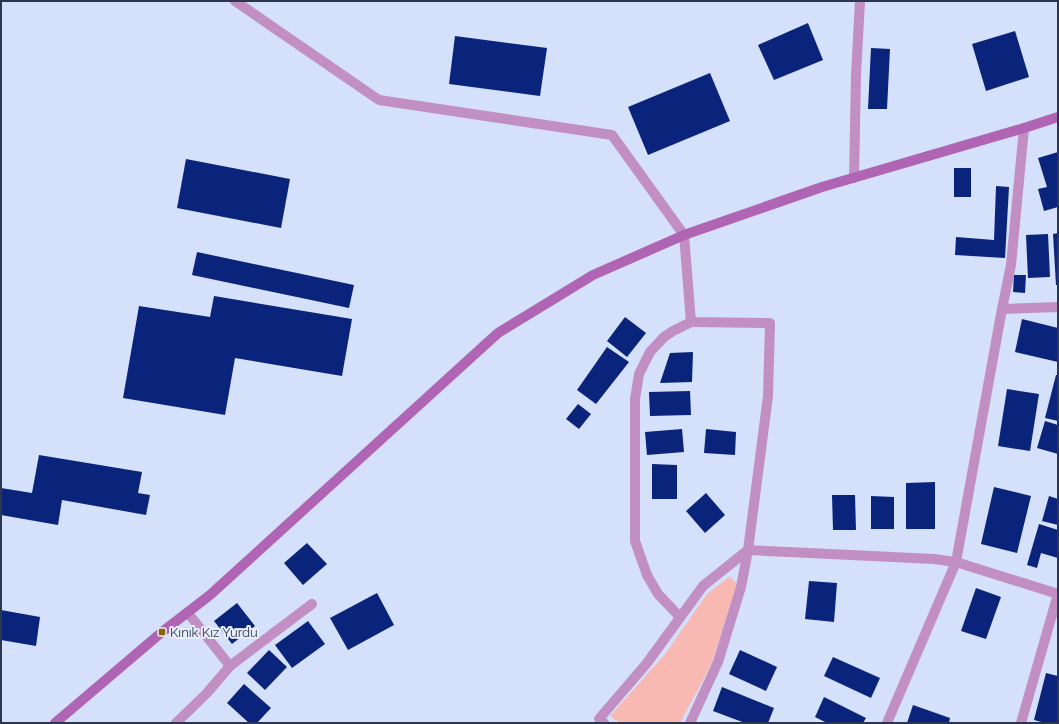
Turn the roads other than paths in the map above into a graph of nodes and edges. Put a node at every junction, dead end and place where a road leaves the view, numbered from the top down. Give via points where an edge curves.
1 (235, 1) edge
2 (860, 1) edge
3 (1058, 117) edge
4 (1024, 128) junction
5 (854, 178) junction
6 (684, 235) junction
7 (1058, 308) edge
8 (1002, 309) junction
9 (691, 322) junction
10 (748, 550) junction
11 (956, 562) junction
12 (1058, 594) edge
13 (312, 604) dead end
14 (188, 613) junction
15 (680, 616) junction
16 (230, 666) junction
17 (59, 722) edge
18 (176, 723) edge
19 (604, 723) edge
20 (690, 723) edge
21 (887, 723) edge
22 (1020, 723) edge

1 - 6 street via 379,100 612,135
2 - 5 street
3 - 4 main road
4 - 5 main road
4 - 8 street via 1011,265
5 - 6 main road
6 - 9 street
6 - 14 main road via 593,275 498,333
7 - 8 street
8 - 11 street
9 - 10 street via 770,323 768,396
9 - 15 street via 668,334 650,352 639,374 635,399 635,541 647,575 658,594
10 - 11 street
10 - 15 street via 703,586
10 - 20 street via 741,587 718,662
11 - 12 street
11 - 21 street
12 - 22 street
13 - 16 street
14 - 16 street
14 - 17 main road via 162,632
15 - 19 street via 646,663 599,720
16 - 18 street

